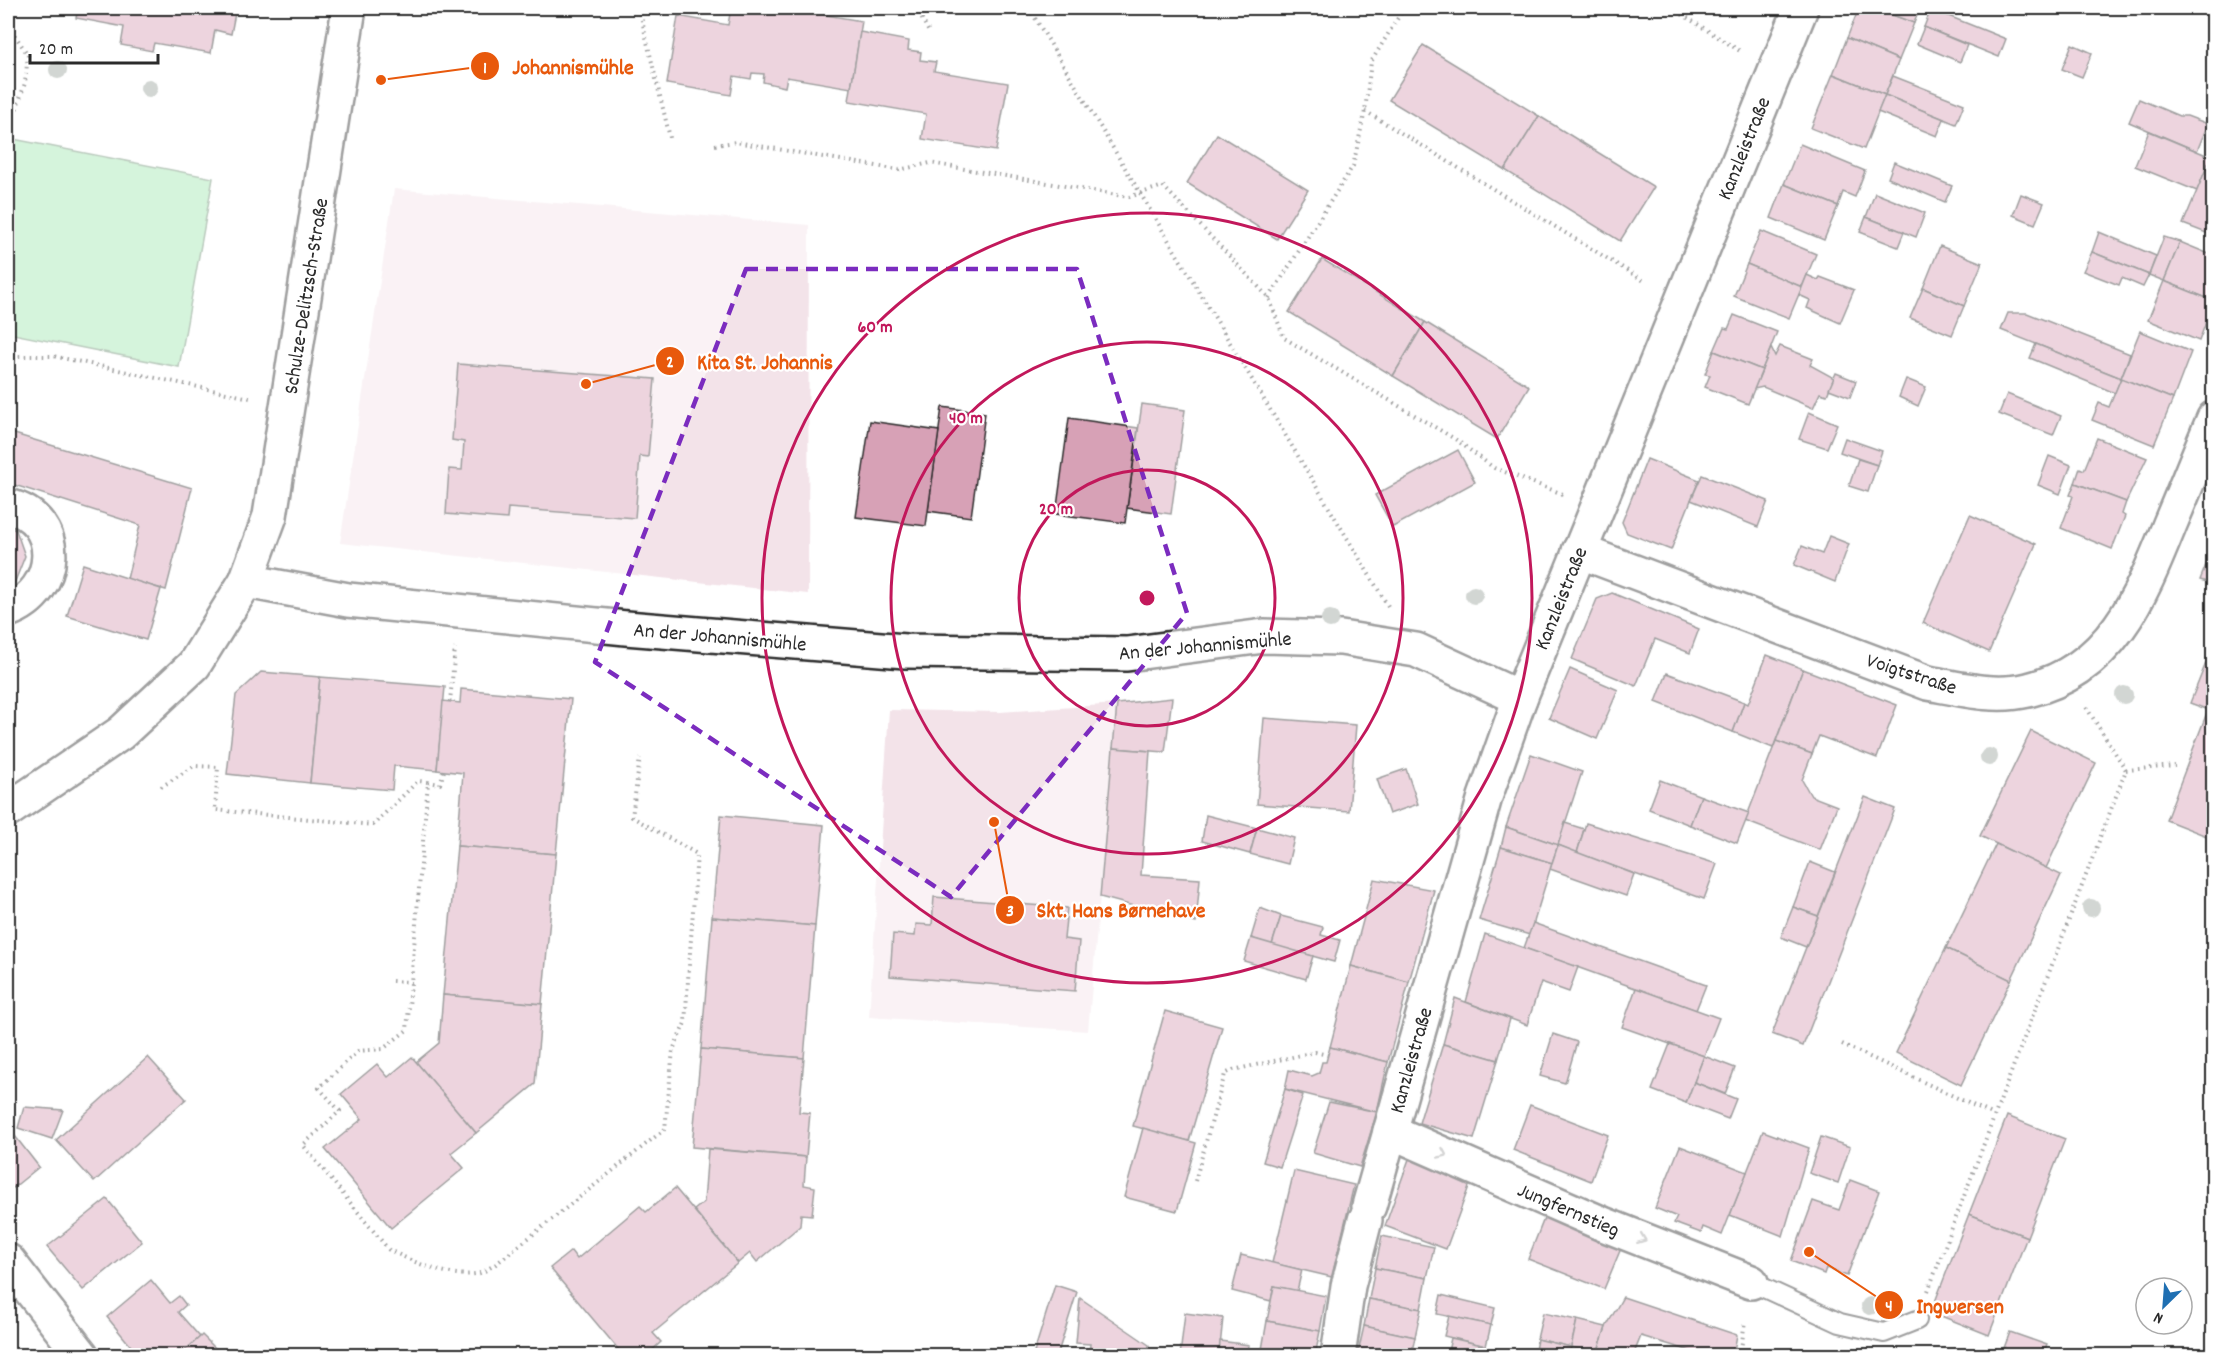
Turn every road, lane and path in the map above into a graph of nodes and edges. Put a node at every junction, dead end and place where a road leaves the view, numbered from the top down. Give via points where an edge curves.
1 (349, 8) edge
2 (639, 8) edge
3 (916, 8) edge
4 (1029, 8) edge
5 (1404, 8) edge
6 (1672, 8) edge
7 (1801, 8) edge
8 (8, 25) edge
9 (930, 34) dead end
10 (1774, 73) junction
11 (1365, 111) junction
12 (8, 135) edge
13 (671, 142) dead end
14 (715, 145) dead end
15 (1140, 194) junction
16 (1269, 298) junction
17 (1680, 303) junction
18 (8, 361) edge
19 (287, 406) junction
20 (2214, 418) edge
21 (8, 506) edge
22 (1597, 506) junction
23 (1579, 551) junction
24 (246, 581) junction
25 (8, 610) edge
26 (458, 611) junction
27 (1416, 650) junction
28 (2067, 676) junction
29 (1520, 698) junction
30 (450, 702) dead end
31 (640, 758) dead end
32 (2175, 766) dead end
33 (2126, 770) junction
34 (444, 771) dead end
35 (428, 782) junction
36 (161, 787) dead end
37 (8, 810) edge
38 (392, 981) dead end
39 (411, 982) junction
40 (1842, 1044) dead end
41 (1328, 1055) dead end
42 (1994, 1115) junction
43 (1390, 1131) junction
44 (1195, 1181) dead end
45 (8, 1261) edge
46 (1750, 1282) joint
47 (1917, 1320) joint
48 (1743, 1336) dead end
49 (82, 1356) edge
50 (1338, 1356) edge
51 (1740, 1356) edge

1 - 19 street, Schulze-Delitzsch-Straße
2 - 13 path
3 - 9 path
4 - 15 path
5 - 11 path via 1371,62
6 - 10 path
7 - 10 street, Kanzleistraße
8 - 12 path via 28,55 25,83
10 - 17 street, Kanzleistraße
11 - 16 path via 1353,166
11 - 17 path
14 - 15 path via 736,142 899,170 930,163 1129,197
15 - 16 path via 1163,186
15 - 27 path
16 - 22 path via 1284,338 1455,439 1494,468
17 - 22 street, Kanzleistraße
18 - 19 path via 17,356 53,356
19 - 24 street, Schulze-Delitzsch-Straße via 270,516
20 - 28 street, Voigtstraße via 2139,598 2124,623 2098,652
21 - 25 street via 21,509 42,529 51,557 43,584 22,605
22 - 23 street, Kanzleistraße
23 - 28 street, Voigtstraße via 1928,683 1981,693 2027,690
23 - 29 street, Kanzleistraße
24 - 26 street, An der Johannismühle via 348,600
24 - 37 street via 194,665 120,733
26 - 27 street, An der Johannismühle via 915,652 1126,654 1264,636 1341,638
26 - 30 path
27 - 29 street, An der Johannismühle
28 - 33 path
29 - 43 street, Kanzleistraße via 1485,797
31 - 39 path via 632,817 697,854 685,1023 673,1050 665,1129 480,1273 454,1274 389,1250 303,1145 340,1111 318,1088 358,1051 383,1049 407,1030
32 - 33 path
33 - 42 path
34 - 35 path via 440,784
35 - 36 path via 418,781 373,825 215,810 218,766 194,766
35 - 39 path
38 - 39 path
40 - 42 path
41 - 44 path via 1315,1052 1225,1074
42 - 47 path
43 -> 46 street, Jungfernstieg via 1603,1224
43 - 50 street, Kanzleistraße via 1348,1286
45 - 49 street
46 - 47 lane via 1840,1323 1884,1333
48 - 51 path

